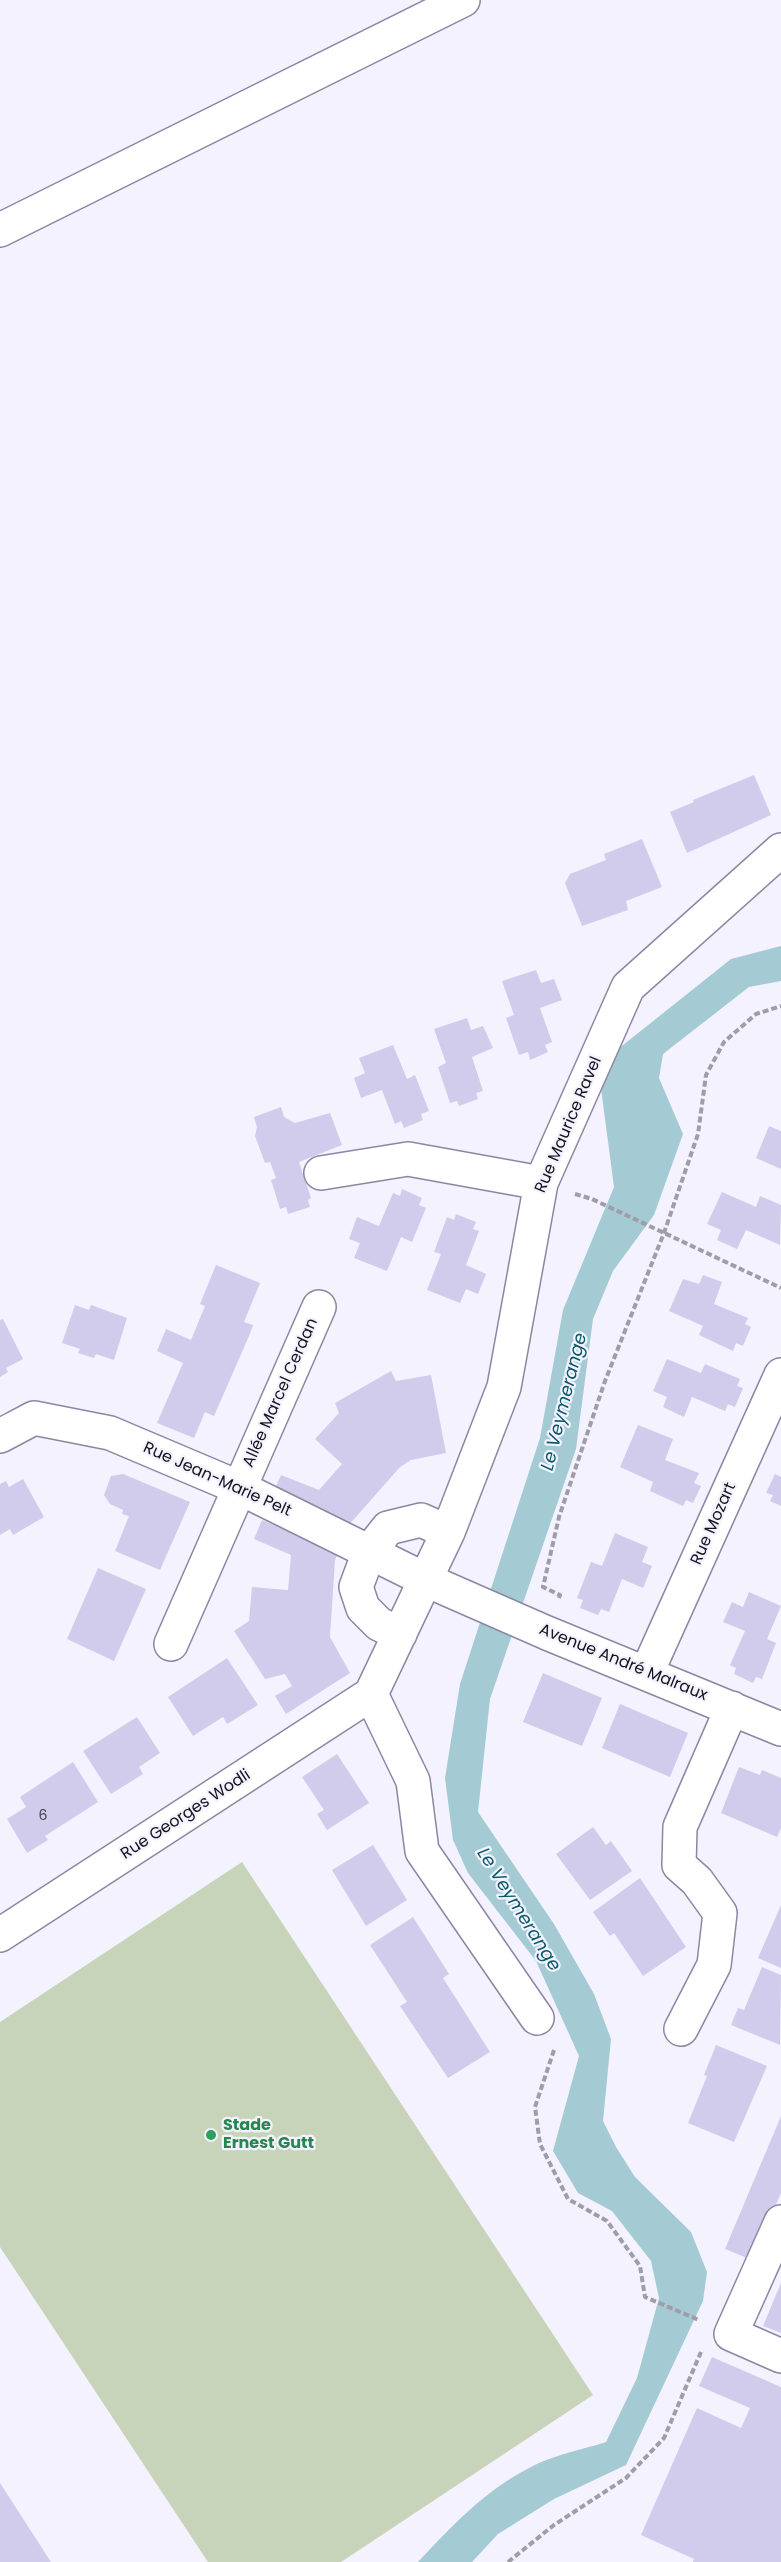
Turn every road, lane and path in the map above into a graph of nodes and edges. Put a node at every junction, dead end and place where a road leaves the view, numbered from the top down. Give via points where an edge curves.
1 (463, 0) edge
2 (0, 230) edge
3 (781, 850) edge
4 (781, 1006) edge
5 (321, 1173) dead end
6 (541, 1184) junction
7 (592, 1199) dead end
8 (664, 1233) junction
9 (781, 1288) edge
10 (319, 1307) dead end
11 (781, 1375) edge
12 (0, 1436) edge
13 (240, 1488) junction
14 (448, 1533) junction
15 (369, 1552) junction
16 (426, 1580) junction
17 (543, 1587) dead end
18 (400, 1634) junction
19 (171, 1644) dead end
20 (647, 1672) junction
21 (371, 1694) junction
22 (732, 1708) junction
23 (781, 1729) edge
24 (0, 1935) edge
25 (537, 2018) joint
26 (681, 2029) dead end
27 (781, 2222) edge
28 (702, 2322) dead end
29 (703, 2346) dead end
30 (781, 2356) edge
31 (508, 2562) edge

1 - 2 street
3 - 6 street, Rue Maurice Ravel via 628,987
4 - 8 path via 756,1014 724,1042 706,1076 698,1134
5 - 6 street via 408,1159
6 - 14 street, Rue Maurice Ravel via 504,1388
7 - 8 path
8 - 9 path
8 - 17 path via 601,1392 559,1517
10 - 13 street, Allée Marcel Cerdan
11 - 20 street, Rue Mozart
12 - 13 street, Rue Jean-Marie Pelt via 34,1418 110,1432
13 - 15 street, Rue Jean-Marie Pelt
13 - 19 street, Allée Marcel Cerdan
14 - 15 street via 421,1520 388,1528
14 - 16 street, Rue Maurice Ravel
15 - 16 street, Rue Jean-Marie Pelt
15 - 18 street via 356,1587 363,1608 379,1624
16 - 18 street, Rue Maurice Ravel
16 - 20 street, Avenue André Malraux
18 - 21 street
20 - 22 street, Avenue André Malraux
21 - 24 street, Rue Georges Wodli
21 - 25 street via 413,1781 422,1851
22 - 23 street, Avenue André Malraux
22 - 26 street via 680,1827 679,1865 697,1881 720,1913 714,1965
25 - 28 path via 555,2050 535,2107 540,2144 568,2199 607,2221 640,2266 645,2297
27 - 30 street via 731,2334
29 - 31 path via 664,2438 626,2478 554,2525

